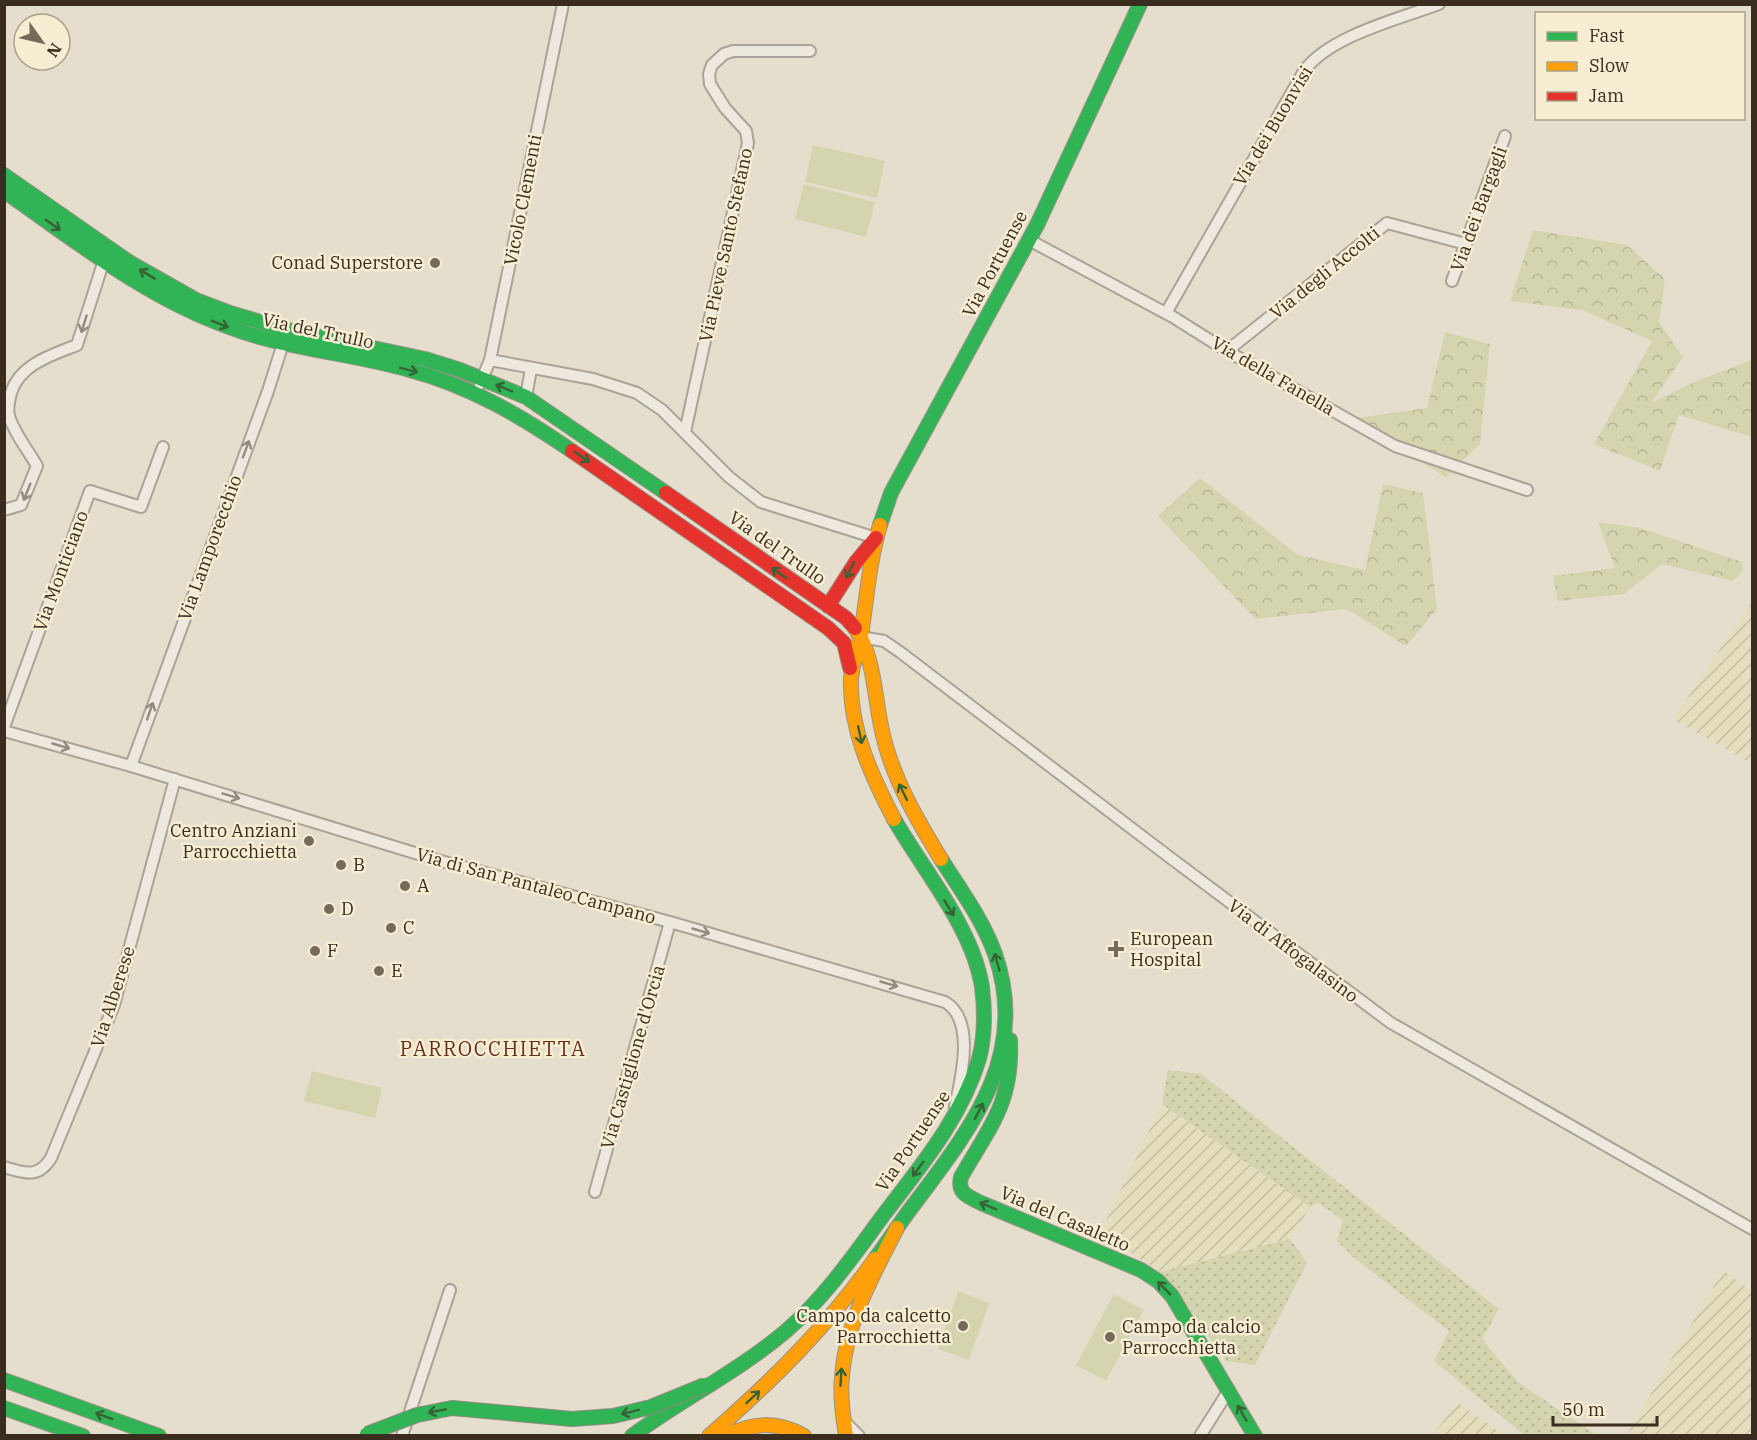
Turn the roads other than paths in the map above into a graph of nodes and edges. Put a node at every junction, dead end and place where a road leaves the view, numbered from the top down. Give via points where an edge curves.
1 (563, 4) edge
2 (1140, 4) edge
3 (1439, 4) edge
4 (810, 51) dead end
5 (1505, 136) dead end
6 (4, 175) edge
7 (4, 191) edge
8 (1029, 240) junction
9 (1466, 244) junction
10 (106, 255) junction
11 (1452, 281) dead end
12 (1166, 313) junction
13 (286, 336) junction
14 (1227, 351) junction
15 (490, 360) junction
16 (531, 369) junction
17 (482, 379) junction
18 (476, 393) junction
19 (526, 397) junction
20 (686, 432) junction
21 (163, 447) dead end
22 (640, 475) junction
23 (630, 490) junction
24 (1527, 490) dead end
25 (4, 510) edge
26 (876, 538) junction
27 (828, 606) junction
28 (828, 628) junction
29 (861, 637) junction
30 (851, 677) junction
31 (4, 729) edge
32 (131, 766) junction
33 (175, 779) junction
34 (670, 922) junction
35 (1006, 1019) junction
36 (952, 1122) junction
37 (4, 1167) edge
38 (595, 1192) dead end
39 (897, 1228) junction
40 (1752, 1228) edge
41 (450, 1290) dead end
42 (4, 1380) edge
43 (705, 1386) junction
44 (1229, 1390) junction
45 (4, 1408) edge
46 (843, 1421) junction
47 (801, 1433) edge
48 (365, 1435) edge
49 (83, 1436) edge
50 (159, 1436) edge
51 (402, 1436) edge
52 (632, 1436) edge
53 (709, 1436) edge
54 (726, 1436) edge
55 (846, 1436) edge
56 (859, 1436) edge
57 (1200, 1436) edge
58 (1255, 1436) edge

1 - 15 street, Vicolo Clementi
2 - 8 main road, Via Portuense
3 - 12 street, Via dei Buonvisi via 1340,41 1312,60
4 - 20 street, Via Pieve Santo Stefano via 733,51 719,57 710,69 710,84 746,131 748,143
5 - 9 street, Via dei Bargagli
6 - 10 main road, Via del Trullo
7 -> 10 main road, Via del Trullo
8 - 12 street, Via della Fanella
8 - 26 main road, Via Portuense via 897,481
9 - 11 street, Via dei Bargagli
9 - 14 street, Via degli Accolti via 1387,223
10 - 13 main road, Via del Trullo via 196,300
10 -> 25 street via 77,345 32,365 13,386 9,418 37,466 21,505
12 - 14 street, Via della Fanella
13 - 17 main road, Via del Trullo via 425,359
13 -> 18 main road, Via del Trullo via 417,372
32 -> 13 street, Via Lamporecchio
14 - 24 street, Via della Fanella via 1395,446
15 - 16 street, Via del Trullo
15 - 17 street, Vicolo Clementi
16 - 19 street
16 - 20 street, Via del Trullo via 593,379 630,390 650,400
17 - 18 street, Vicolo Clementi
19 -> 17 main road, Via del Trullo
18 -> 23 main road, Via del Trullo via 533,424
19 - 22 main road, Via del Trullo
20 - 26 street, Via del Trullo via 739,486 761,502
21 - 31 street, Via Monticiano via 141,507 90,491
22 - 23 street
27 -> 22 main road, Via del Trullo
23 - 28 main road, Via del Trullo
26 -> 27 main road, Via Portuense via 858,555
26 - 29 main road, Via Portuense
27 - 29 main road, Via del Trullo via 846,618
28 - 29 main road, Via del Trullo
28 - 30 main road, Via del Trullo via 846,647
29 - 30 main road, Via Portuense
35 -> 29 main road, Via Portuense via 1001,974 987,934 915,814 891,762 876,706 870,657
29 - 40 street, Via di Affogalasino via 885,641 908,657 1391,1023
30 -> 36 main road, Via Portuense via 860,738 874,778 901,831 960,927 979,974 983,1039 974,1076
31 -> 32 street, Via di San Pantaleo Campano
32 - 33 street, Via di San Pantaleo Campano
33 -> 34 street, Via di San Pantaleo Campano via 431,859
33 - 37 street, Via Alberese via 114,1005 51,1158 34,1173
34 -> 36 street, Via di San Pantaleo Campano via 950,1004 961,1019 963,1038 962,1072
34 - 38 street, Via Castiglione d'Orcia
39 -> 35 main road, Via Portuense via 981,1106 1001,1057
44 -> 35 main road, Via del Casaletto via 1172,1296 1158,1281 1128,1264 962,1193 962,1177 1006,1098 1011,1064
36 -> 43 main road, Via Portuense via 833,1284 804,1316 764,1350
46 -> 39 main road via 840,1376 849,1332
53 -> 39 main road, Via Portuense via 792,1362 825,1325
41 - 51 street
50 -> 42 main road
43 -> 48 main road, bridge via 651,1407 613,1416 572,1419 452,1408 417,1415
43 - 52 main road, Via Portuense, bridge
44 - 57 street
58 -> 44 main road, Via del Casaletto
45 - 49 main road
46 - 55 main road
46 - 56 street
47 - 54 main road via 763,1423 747,1425

